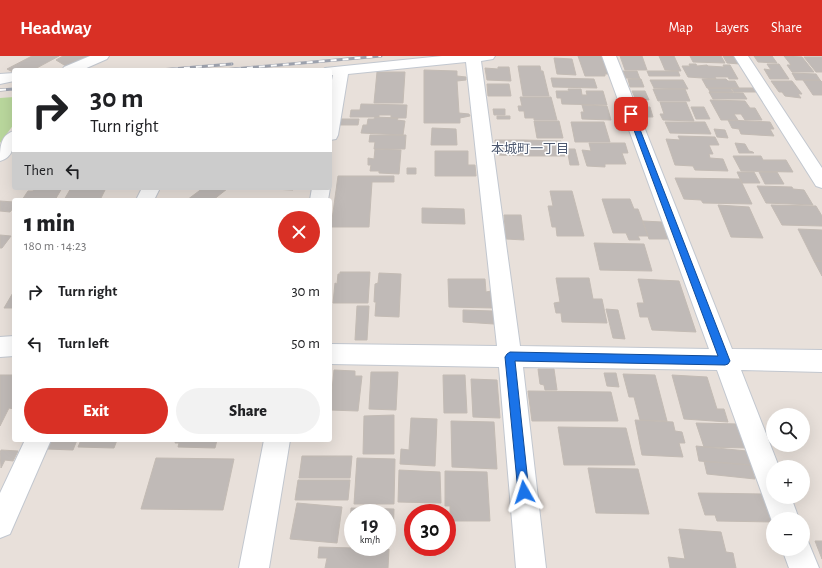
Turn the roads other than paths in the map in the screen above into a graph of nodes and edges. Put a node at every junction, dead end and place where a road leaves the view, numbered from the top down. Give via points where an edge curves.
1 (102, 56) edge
2 (609, 56) edge
3 (741, 56) edge
4 (481, 57) edge
5 (74, 68) edge
6 (336, 71) edge
7 (12, 77) edge
8 (0, 79) edge
9 (332, 113) edge
10 (12, 139) edge
11 (0, 155) edge
12 (822, 182) edge
13 (12, 346) edge
14 (0, 347) edge
15 (332, 354) edge
16 (510, 357) junction
17 (725, 361) junction
18 (822, 361) edge
19 (37, 442) edge
20 (277, 442) edge
21 (766, 469) edge
22 (0, 524) edge
23 (800, 556) edge
24 (254, 568) edge
25 (531, 568) edge
26 (804, 568) edge

1 - 5 street
2 - 17 street
3 - 12 street
4 - 6 street
4 - 16 street
6 - 9 street
7 - 8 street
10 - 11 street
13 - 14 street
15 - 16 street
16 - 17 street
16 - 25 street
17 - 18 street
17 - 21 street
19 - 22 street
20 - 24 street
23 - 26 street

